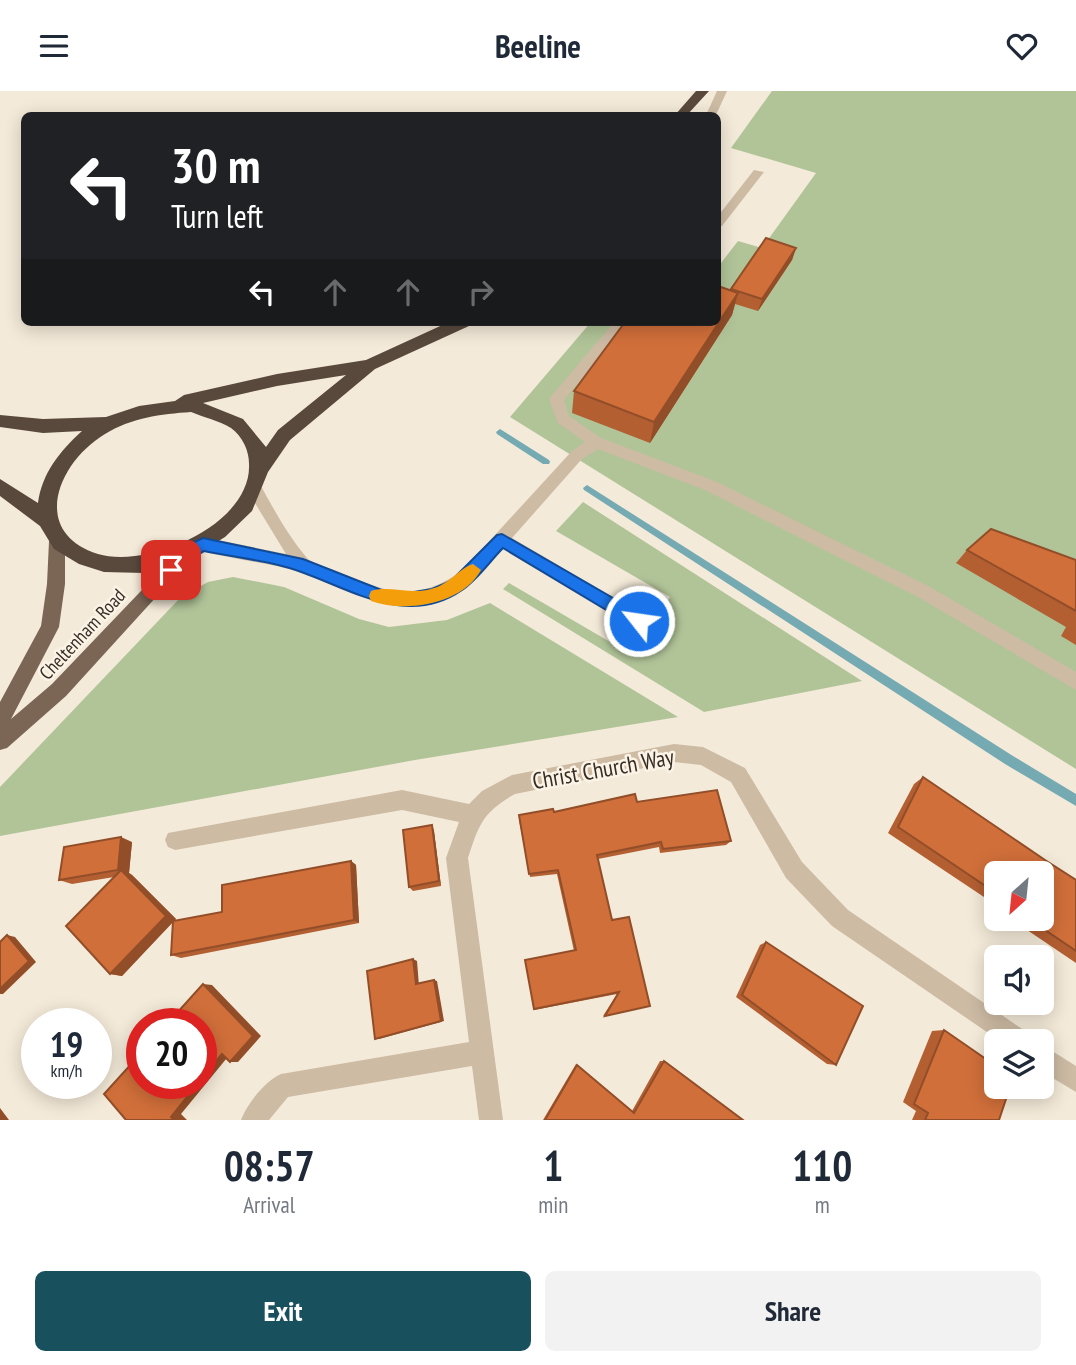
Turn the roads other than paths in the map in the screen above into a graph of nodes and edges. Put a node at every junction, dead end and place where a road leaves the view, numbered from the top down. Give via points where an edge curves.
1 (703, 91) edge
2 (722, 91) edge
3 (684, 112) edge
4 (712, 112) edge
5 (758, 172) dead end
6 (721, 219) edge
7 (454, 326) edge
8 (618, 326) edge
9 (369, 365) junction
10 (161, 407) junction
11 (0, 421) edge
12 (108, 424) junction
13 (596, 442) junction
14 (260, 470) junction
15 (0, 486) edge
16 (255, 490) junction
17 (47, 520) junction
18 (502, 540) junction
19 (57, 541) junction
20 (196, 548) junction
21 (303, 566) junction
22 (639, 621) dead end
23 (1076, 682) edge
24 (0, 721) edge
25 (0, 741) edge
26 (472, 815) junction
27 (175, 840) dead end
28 (1002, 1029) edge
29 (483, 1052) junction
30 (1054, 1065) edge
31 (1076, 1080) edge
32 (253, 1120) edge
33 (491, 1120) edge

1 - 3 highway
2 - 4 street
5 - 6 street
7 - 9 highway
8 - 13 street via 556,399 562,419
9 - 10 highway via 277,380
9 - 14 highway via 284,435
10 - 12 highway
10 - 14 highway via 203,408 244,426 257,446
11 - 12 highway via 43,426
12 - 17 highway via 88,436 58,467 45,503
13 - 18 street via 576,456
13 - 23 street via 711,486 924,591
14 - 16 highway
15 - 17 highway
16 - 20 highway via 229,525
16 - 21 street
17 - 19 highway
18 - 21 street via 456,586 408,600 383,598
18 - 22 street
19 - 20 highway via 80,557 132,566
19 - 24 main road, Cheltenham Road via 50,627
20 - 21 street
20 - 25 main road, Cheltenham Road via 59,690
26 - 27 street via 402,800
26 - 28 street, Christ Church Way via 512,785 674,753 703,756 738,775 794,870 840,918
26 - 29 street via 457,858
29 - 32 street via 281,1086
29 - 33 street
30 - 31 street

